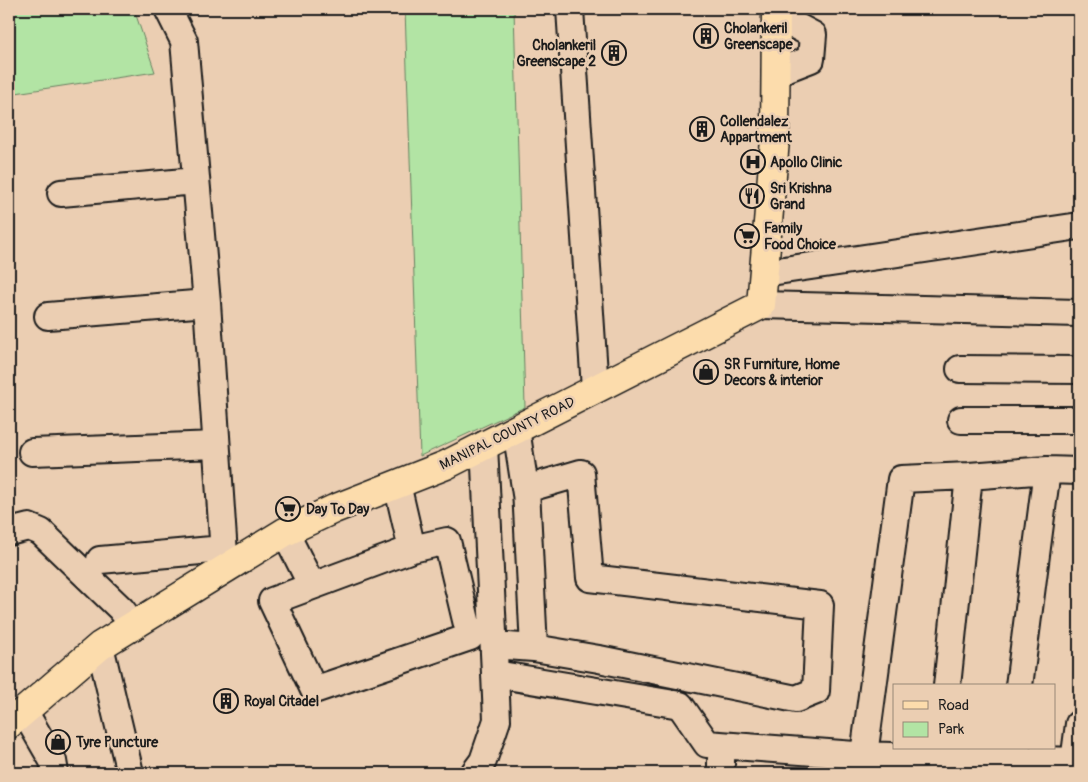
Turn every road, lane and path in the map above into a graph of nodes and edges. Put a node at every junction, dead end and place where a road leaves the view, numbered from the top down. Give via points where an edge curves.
1 (168, 9) edge
2 (570, 9) edge
3 (776, 16) edge
4 (775, 74) junction
5 (196, 181) junction
6 (61, 193) dead end
7 (1079, 226) edge
8 (764, 273) junction
9 (207, 303) junction
10 (761, 305) junction
11 (1079, 313) edge
12 (48, 316) dead end
13 (960, 369) dead end
14 (1079, 370) edge
15 (595, 389) junction
16 (961, 420) dead end
17 (1079, 420) edge
18 (516, 429) junction
19 (216, 444) junction
20 (484, 445) junction
21 (32, 452) dead end
22 (1047, 470) junction
23 (1079, 471) edge
24 (969, 476) junction
25 (397, 484) junction
26 (526, 494) junction
27 (9, 532) edge
28 (285, 532) junction
29 (412, 549) junction
30 (224, 559) junction
31 (100, 560) dead end
32 (312, 586) junction
33 (134, 626) junction
34 (494, 645) junction
35 (100, 646) junction
36 (534, 648) junction
37 (495, 674) junction
38 (947, 684) edge
39 (1019, 684) edge
40 (16, 717) edge
41 (1079, 724) edge
42 (721, 745) junction
43 (936, 758) edge
44 (1010, 760) edge
45 (862, 761) edge
46 (794, 762) edge
47 (1076, 765) edge
48 (55, 773) edge
49 (130, 773) edge
50 (474, 773) edge
51 (721, 773) edge

1 - 5 street via 184,41
2 - 15 street
3 - 4 main road
3 - 4 street via 813,35 813,48 811,59
4 - 8 main road via 775,140
5 - 6 street
5 - 9 street
7 - 8 street
8 - 10 main road
9 - 12 street
9 - 19 street
10 - 11 street
10 - 15 main road, MANIPAL COUNTY ROAD
13 - 14 street
15 - 18 main road, MANIPAL COUNTY ROAD
16 - 17 street
18 - 20 main road, MANIPAL COUNTY ROAD
18 - 26 street
19 - 21 street
19 - 30 street
20 - 25 main road, MANIPAL COUNTY ROAD via 446,465
20 - 34 street
22 - 23 street
22 - 24 street
22 - 39 street
24 - 38 street
24 - 45 street via 901,479
25 - 28 main road, MANIPAL COUNTY ROAD
25 - 29 street
26 - 36 street
26 - 36 street via 526,490 581,473 590,578 820,605 816,691 796,699
27 - 33 street via 29,527 41,532 121,609
28 - 30 main road, MANIPAL COUNTY ROAD
28 - 32 street
29 - 32 street
29 - 32 street via 447,541 470,637 314,690 272,601
30 - 31 street
30 - 33 main road, MANIPAL COUNTY ROAD
33 - 35 main road, MANIPAL COUNTY ROAD
34 - 36 street
34 - 37 street
35 - 40 main road, MANIPAL COUNTY ROAD
35 - 49 street
37 - 42 street via 680,705 707,744
37 - 50 street via 497,720 483,761
40 - 48 street via 53,761
41 - 47 street
42 - 46 street
42 - 51 street
43 - 44 street
43 - 45 street
44 - 47 street
45 - 46 street

